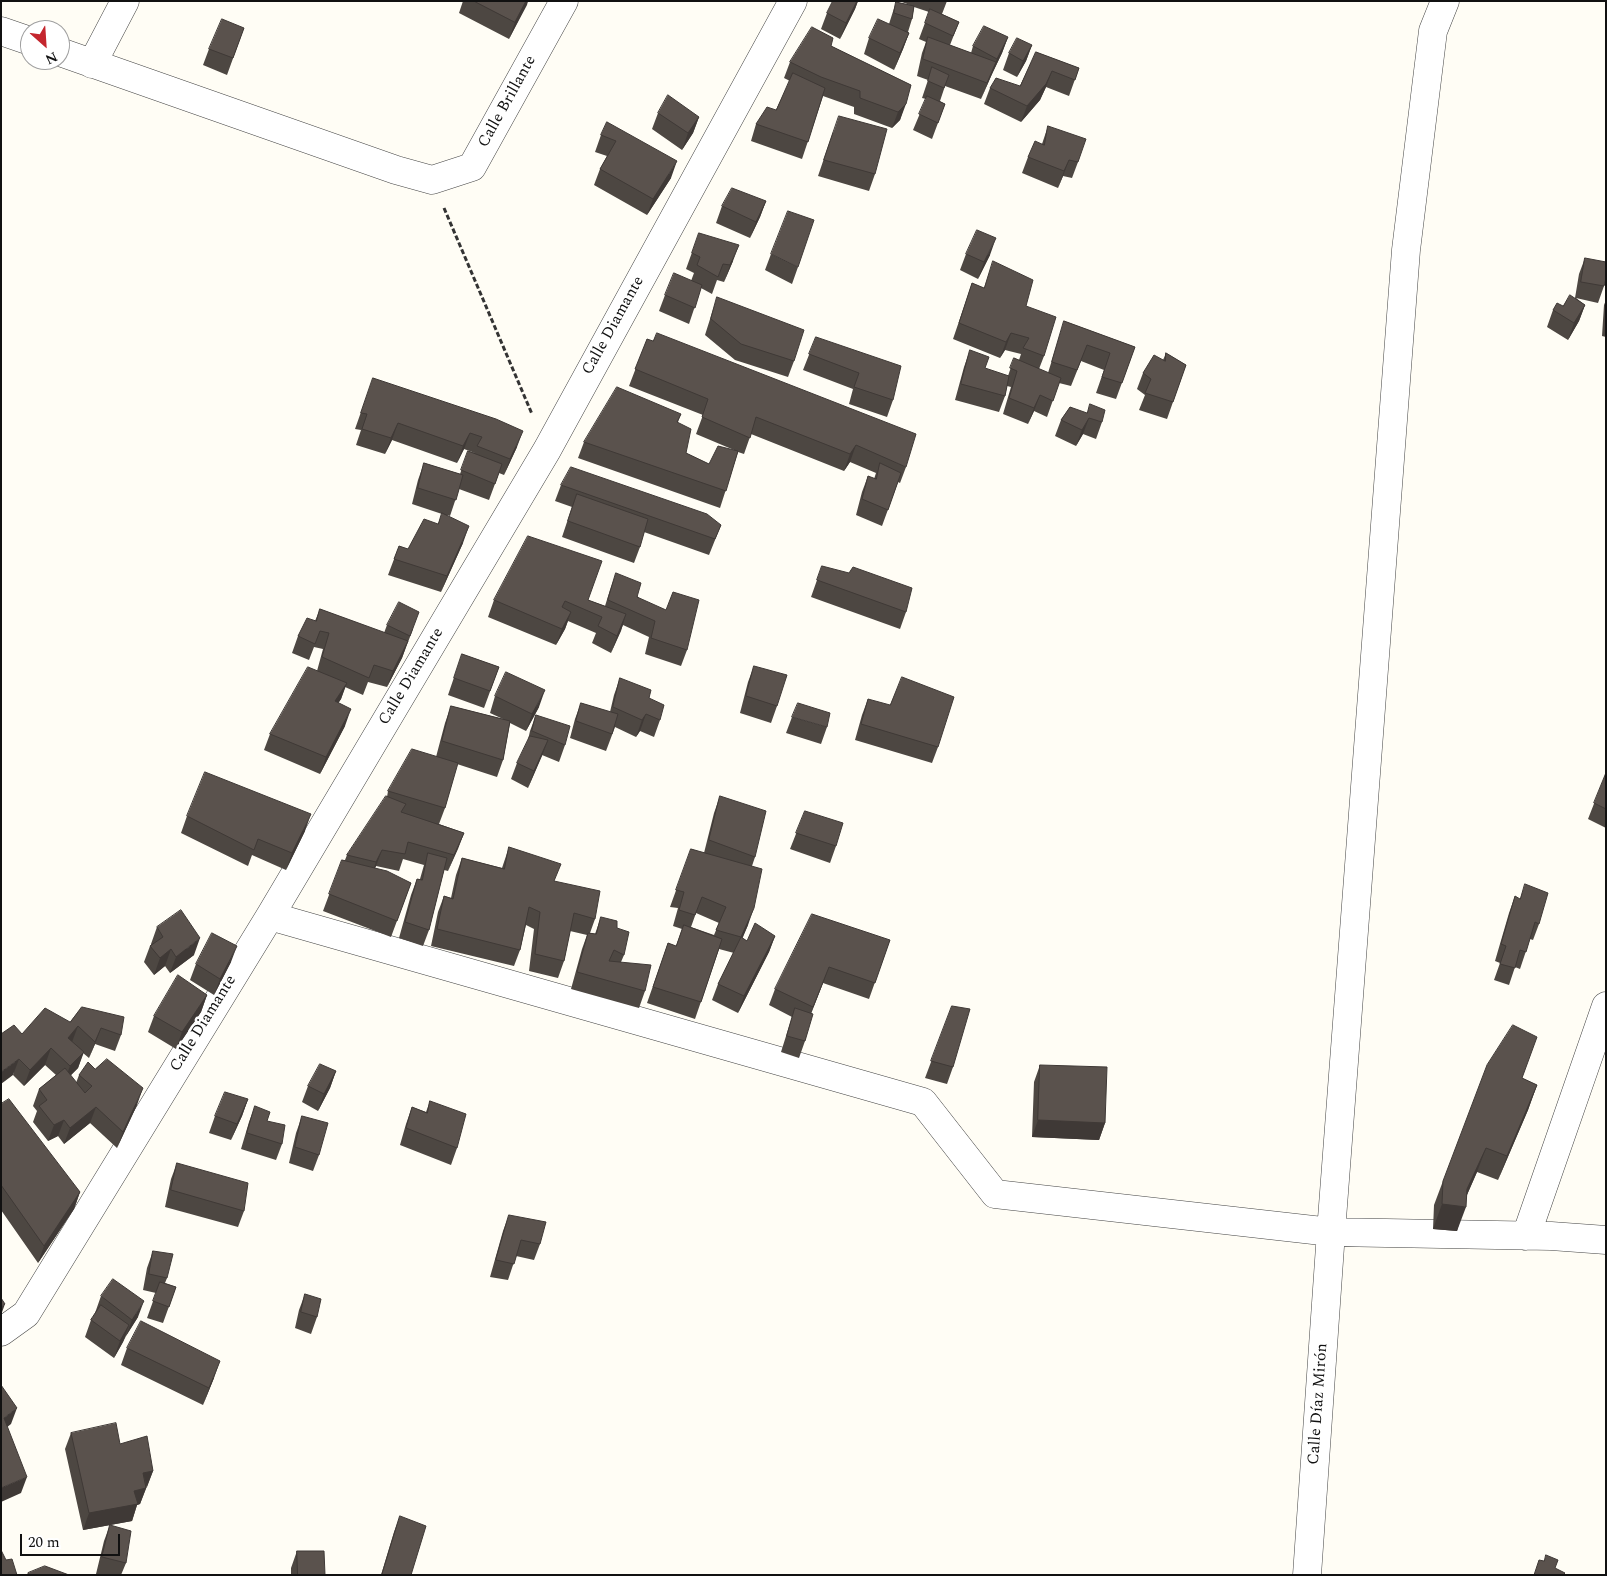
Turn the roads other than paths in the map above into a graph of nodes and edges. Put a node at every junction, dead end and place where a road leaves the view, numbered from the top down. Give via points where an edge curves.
1 (125, 1) edge
2 (564, 1) edge
3 (793, 1) edge
4 (1444, 1) edge
5 (1, 31) edge
6 (20, 38) edge
7 (70, 56) edge
8 (92, 64) junction
9 (270, 916) junction
10 (1606, 1006) edge
11 (1331, 1232) junction
12 (1526, 1236) junction
13 (1606, 1240) edge
14 (1, 1332) edge
15 (1307, 1575) edge

1 - 8 street
2 - 8 street, Calle Brillante via 472,167 432,180
3 - 9 street, Calle Diamante via 547,450
4 - 11 street, Calle Díaz Mirón via 1433,32 1406,250
5 - 6 street
7 - 8 street
9 - 11 street via 923,1102 995,1194
9 - 14 street, Calle Diamante via 26,1314
10 - 12 street
11 - 12 street
11 - 15 street, Calle Díaz Mirón
12 - 13 street

